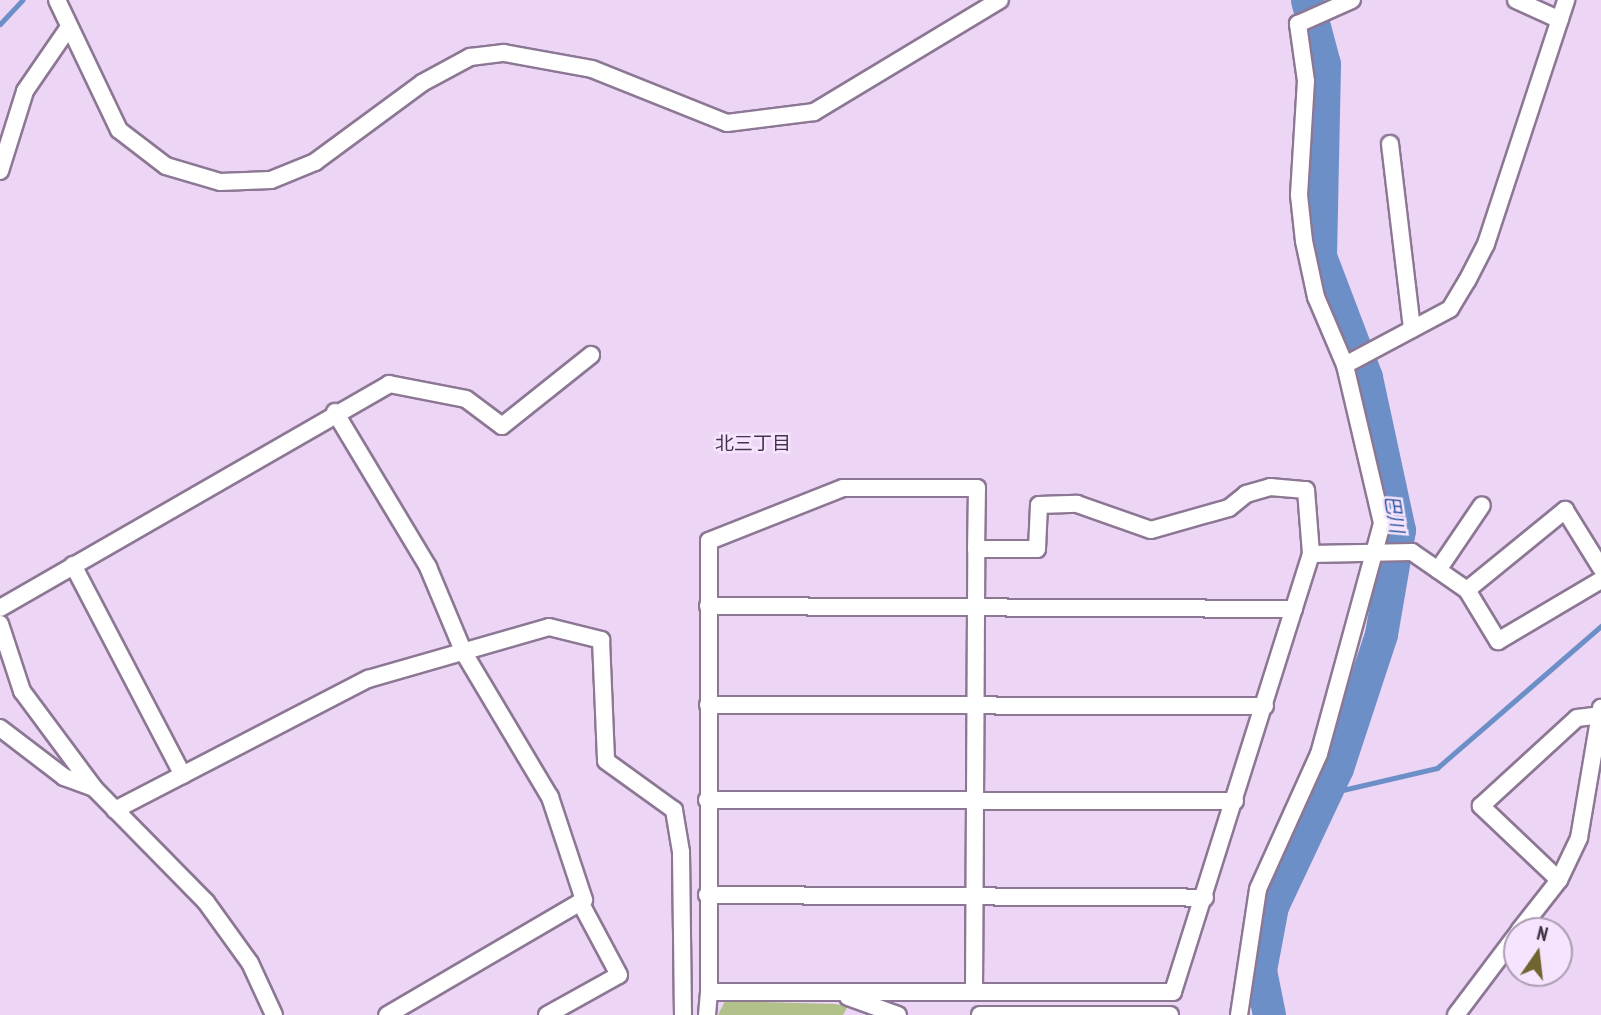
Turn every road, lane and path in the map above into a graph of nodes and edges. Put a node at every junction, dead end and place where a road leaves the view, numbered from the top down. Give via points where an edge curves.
1 (57, 0) edge
2 (1000, 0) edge
3 (1352, 0) edge
4 (1516, 0) edge
5 (1566, 0) edge
6 (1560, 20) junction
7 (67, 30) junction
8 (1390, 144) dead end
9 (0, 171) edge
10 (1412, 329) junction
11 (591, 355) dead end
12 (1348, 363) junction
13 (335, 412) junction
14 (1482, 505) dead end
15 (976, 550) junction
16 (1380, 551) junction
17 (1311, 554) junction
18 (73, 565) junction
19 (1601, 568) edge
20 (1438, 569) junction
21 (1601, 580) edge
22 (1467, 590) junction
23 (708, 606) junction
24 (0, 607) edge
25 (976, 608) junction
26 (1294, 609) junction
27 (0, 624) edge
28 (464, 653) junction
29 (708, 705) junction
30 (975, 705) junction
31 (1265, 706) junction
32 (1600, 711) edge
33 (0, 728) edge
34 (1599, 732) edge
35 (183, 775) junction
36 (94, 788) junction
37 (707, 800) junction
38 (975, 800) junction
39 (1235, 802) junction
40 (115, 810) junction
41 (1559, 880) junction
42 (707, 895) junction
43 (974, 897) junction
44 (1205, 898) junction
45 (580, 902) junction
46 (1530, 917) edge
47 (1503, 952) edge
48 (709, 992) junction
49 (974, 992) junction
50 (839, 993) junction
51 (274, 1015) edge
52 (387, 1015) edge
53 (547, 1015) edge
54 (683, 1015) edge
55 (707, 1015) edge
56 (898, 1015) edge
57 (980, 1015) edge
58 (1170, 1015) edge
59 (1239, 1015) edge
60 (1456, 1015) edge

1 - 7 street
2 - 7 street via 814,112 727,123 592,69 504,53 470,57 422,83 315,162 271,180 220,182 166,166 119,130
3 - 12 street via 1325,17 1298,24 1306,81 1299,195 1304,241 1316,298
4 - 6 street
5 - 6 street
6 - 10 street via 1486,244 1450,309
7 - 9 street via 25,91
8 - 10 street
10 - 12 street
11 - 13 street via 502,426 466,399 409,384 389,384
12 - 16 street via 1382,523
13 - 18 street
13 - 28 street via 428,567
14 - 20 street
15 - 17 street via 1037,548 1038,505 1077,504 1151,530 1229,508 1246,494 1270,487 1306,489
15 - 23 street via 976,488 843,488 709,541
15 - 25 street
16 - 17 street
16 - 20 street via 1412,552
16 - 59 street via 1319,754 1258,889
17 - 26 street
18 - 24 street
18 - 35 street
19 - 22 street via 1564,510
20 - 22 street
21 - 22 street via 1498,641
23 - 25 street
23 - 29 street
25 - 26 street
25 - 30 street
26 - 31 street
27 - 36 street via 22,691
28 - 35 street via 368,679
28 - 45 street via 550,797
28 - 54 street via 550,628 601,640 606,761 674,810 681,852
29 - 30 street
29 - 37 street
30 - 31 street
30 - 38 street
31 - 39 street
32 - 34 street
32 - 41 street via 1577,718 1480,806
33 - 36 street via 64,777
34 - 41 street via 1579,838
35 - 40 street
36 - 40 street
37 - 38 street
37 - 42 street
38 - 39 street
38 - 43 street
39 - 44 street
40 - 51 street via 205,902 250,963
41 - 46 street
42 - 43 street
42 - 48 street
43 - 44 street
43 - 49 street
44 - 49 street via 1173,992
45 - 52 street
45 - 53 street via 619,975
47 - 60 street
48 - 50 street
48 - 55 street
49 - 50 street
50 - 56 street
57 - 58 street

